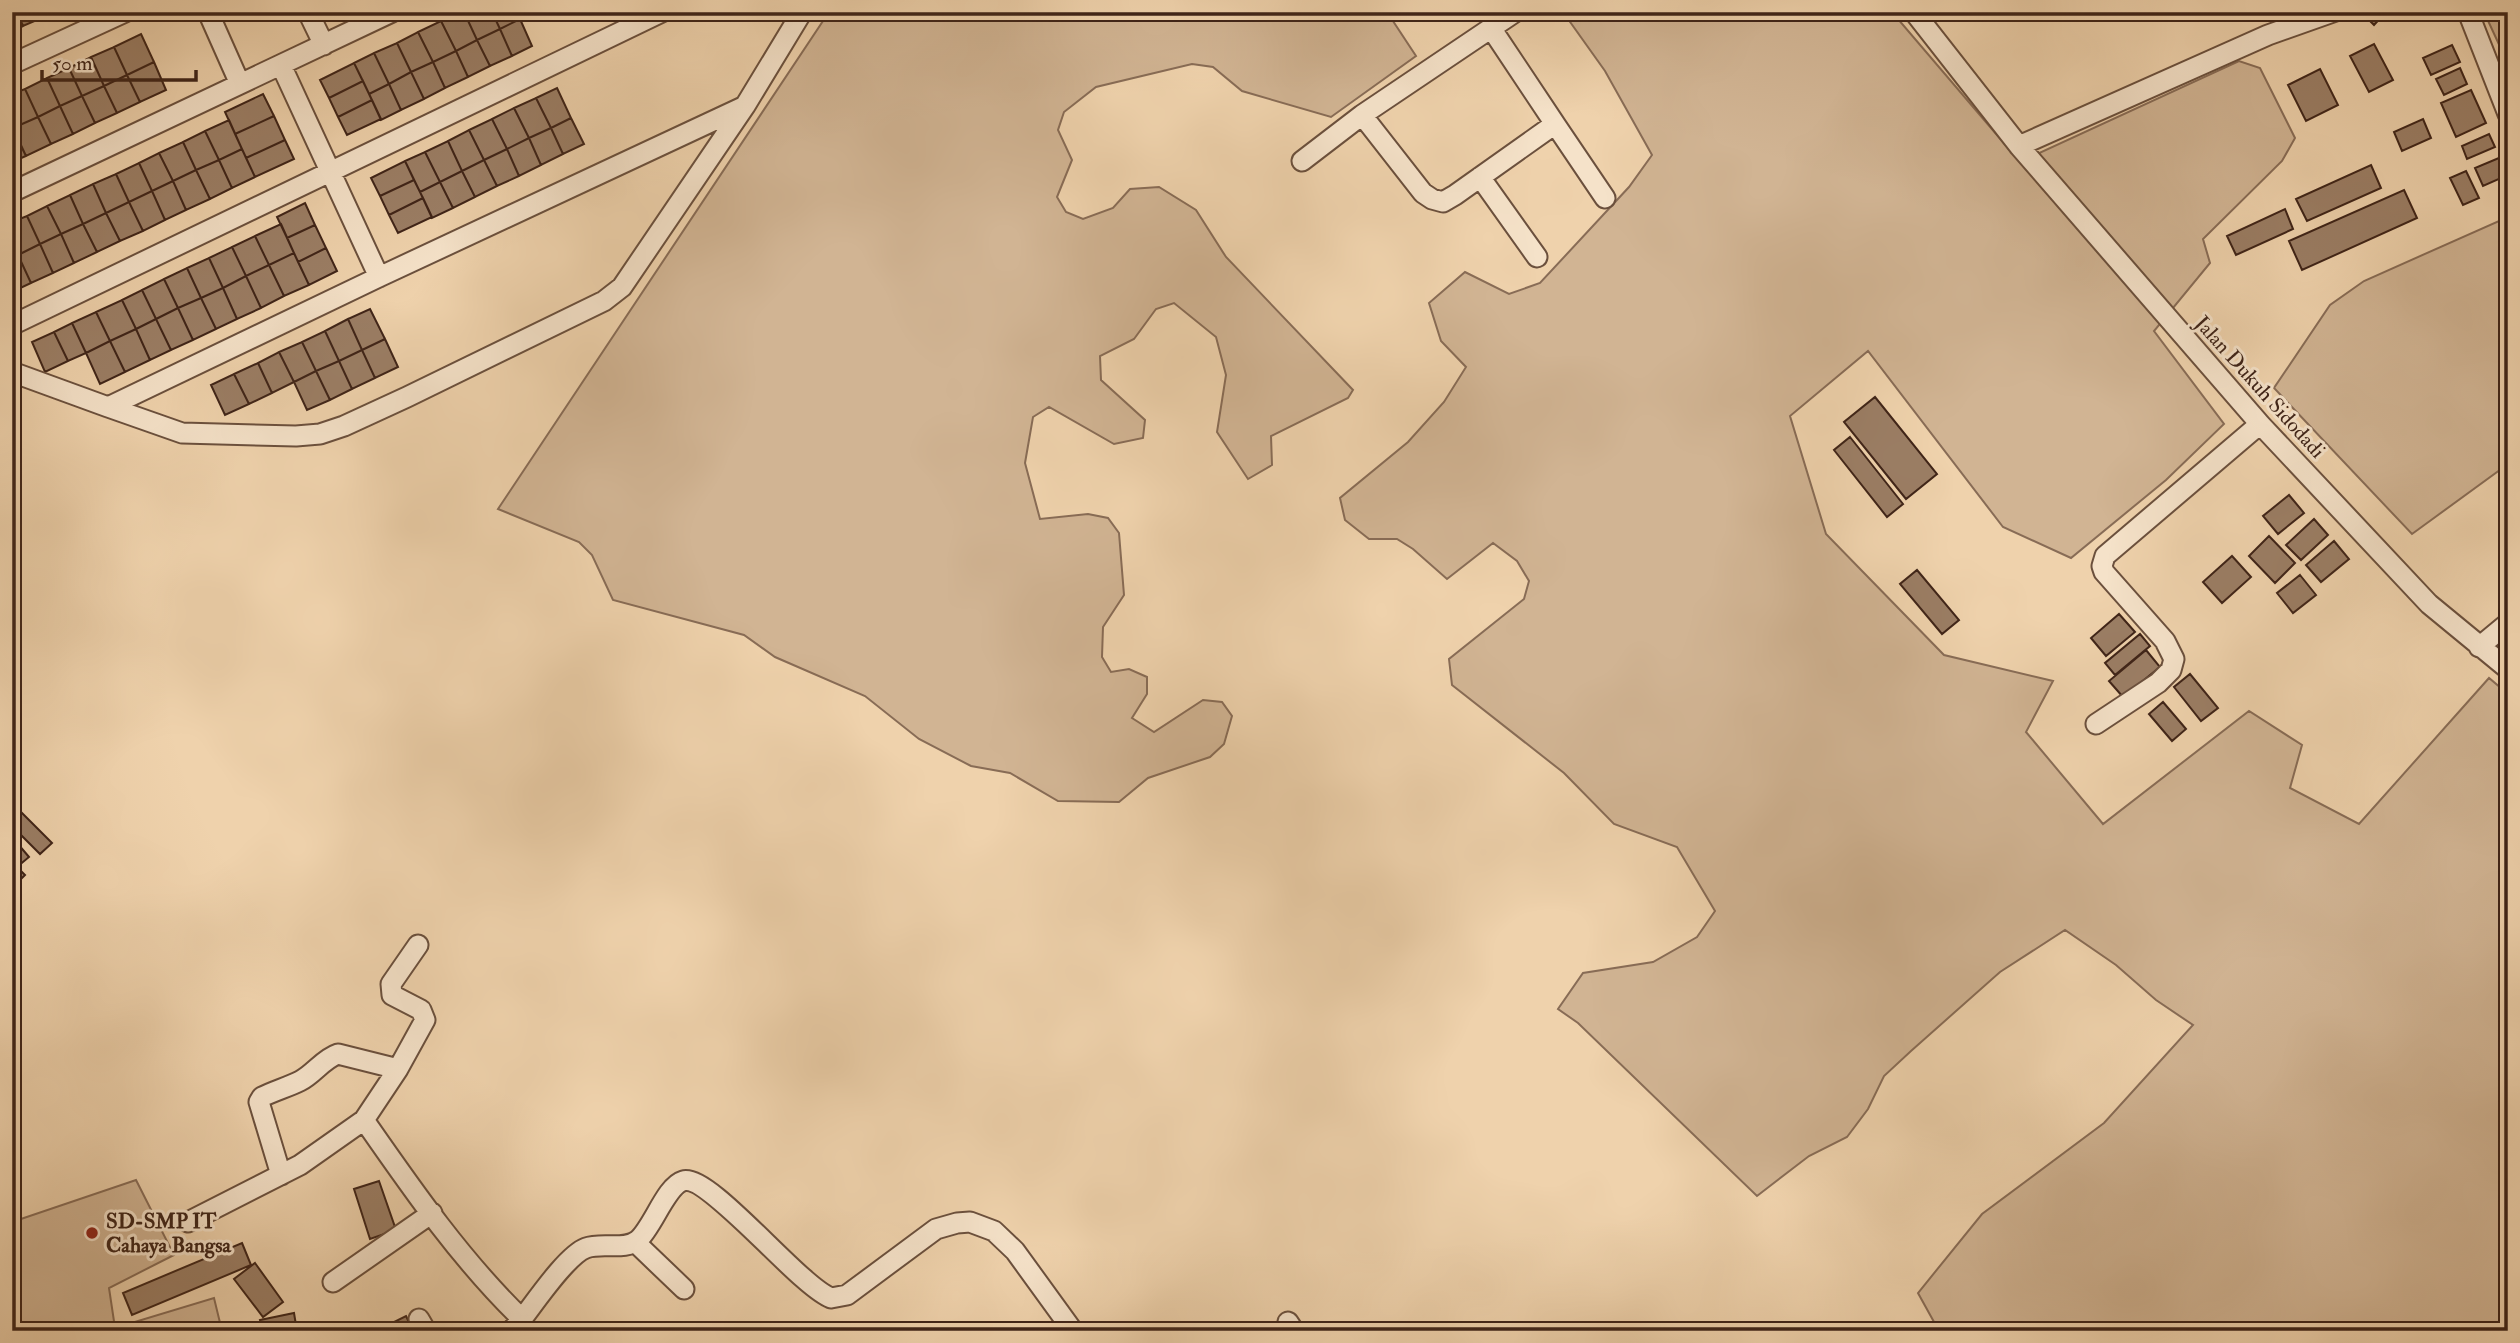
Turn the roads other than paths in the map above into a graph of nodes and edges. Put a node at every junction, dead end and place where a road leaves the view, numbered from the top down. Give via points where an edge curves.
1 (125, 12) edge
2 (208, 12) edge
3 (309, 12) edge
4 (392, 12) edge
5 (662, 12) edge
6 (802, 12) edge
7 (1514, 12) edge
8 (1914, 12) edge
9 (2333, 12) edge
10 (2468, 12) edge
11 (1491, 28) junction
12 (324, 45) junction
13 (12, 64) edge
14 (281, 65) junction
15 (240, 84) junction
16 (745, 106) junction
17 (2508, 114) edge
18 (1362, 115) junction
19 (1555, 124) junction
20 (2019, 146) junction
21 (1302, 161) dead end
22 (331, 171) junction
23 (1480, 177) junction
24 (12, 192) edge
25 (1605, 198) dead end
26 (1537, 257) dead end
27 (379, 277) junction
28 (12, 325) edge
29 (12, 372) edge
30 (108, 407) junction
31 (2260, 424) junction
32 (2508, 623) edge
33 (2479, 647) junction
34 (2508, 670) edge
35 (2096, 724) dead end
36 (418, 945) dead end
37 (397, 1069) junction
38 (364, 1120) junction
39 (282, 1175) junction
40 (432, 1213) junction
41 (188, 1222) dead end
42 (635, 1242) junction
43 (333, 1282) dead end
44 (684, 1289) dead end
45 (517, 1325) edge
46 (1073, 1331) edge

1 - 13 street
2 - 15 street
3 - 12 street
4 - 12 street
5 - 22 street
6 - 16 street
7 - 11 street
8 - 20 street, Jalan Dukuh Sidodadi
9 - 20 street via 2268,35
10 - 17 street
11 - 18 street
11 - 19 street
12 - 14 street
14 - 15 street
14 - 22 street
15 - 24 street
16 - 27 street
16 - 30 street via 622,287 567,321 419,391 344,426 296,436 182,433
18 - 21 street
18 - 23 street via 1432,199 1443,202
19 - 23 street
19 - 25 street
20 - 31 street, Jalan Dukuh Sidodadi
22 - 27 street
22 - 28 street
23 - 26 street
27 - 30 street
29 - 30 street
31 - 33 street, Jalan Dukuh Sidodadi via 2429,604
31 - 35 street via 2105,556 2105,572 2165,641 2174,659 2171,670 2158,683
32 - 33 street
33 - 34 street, Jalan Dukuh Sidodadi
36 - 37 street via 391,984 391,995 421,1010 425,1020
37 - 38 street
37 - 39 street via 338,1054 298,1082 262,1097 262,1118
38 - 39 street
38 - 40 street
39 - 41 street
40 - 43 street
40 - 45 street
42 - 44 street
42 - 45 street via 579,1251
42 - 46 street via 672,1188 691,1180 715,1196 812,1286 837,1299 936,1229 979,1223 1016,1251

